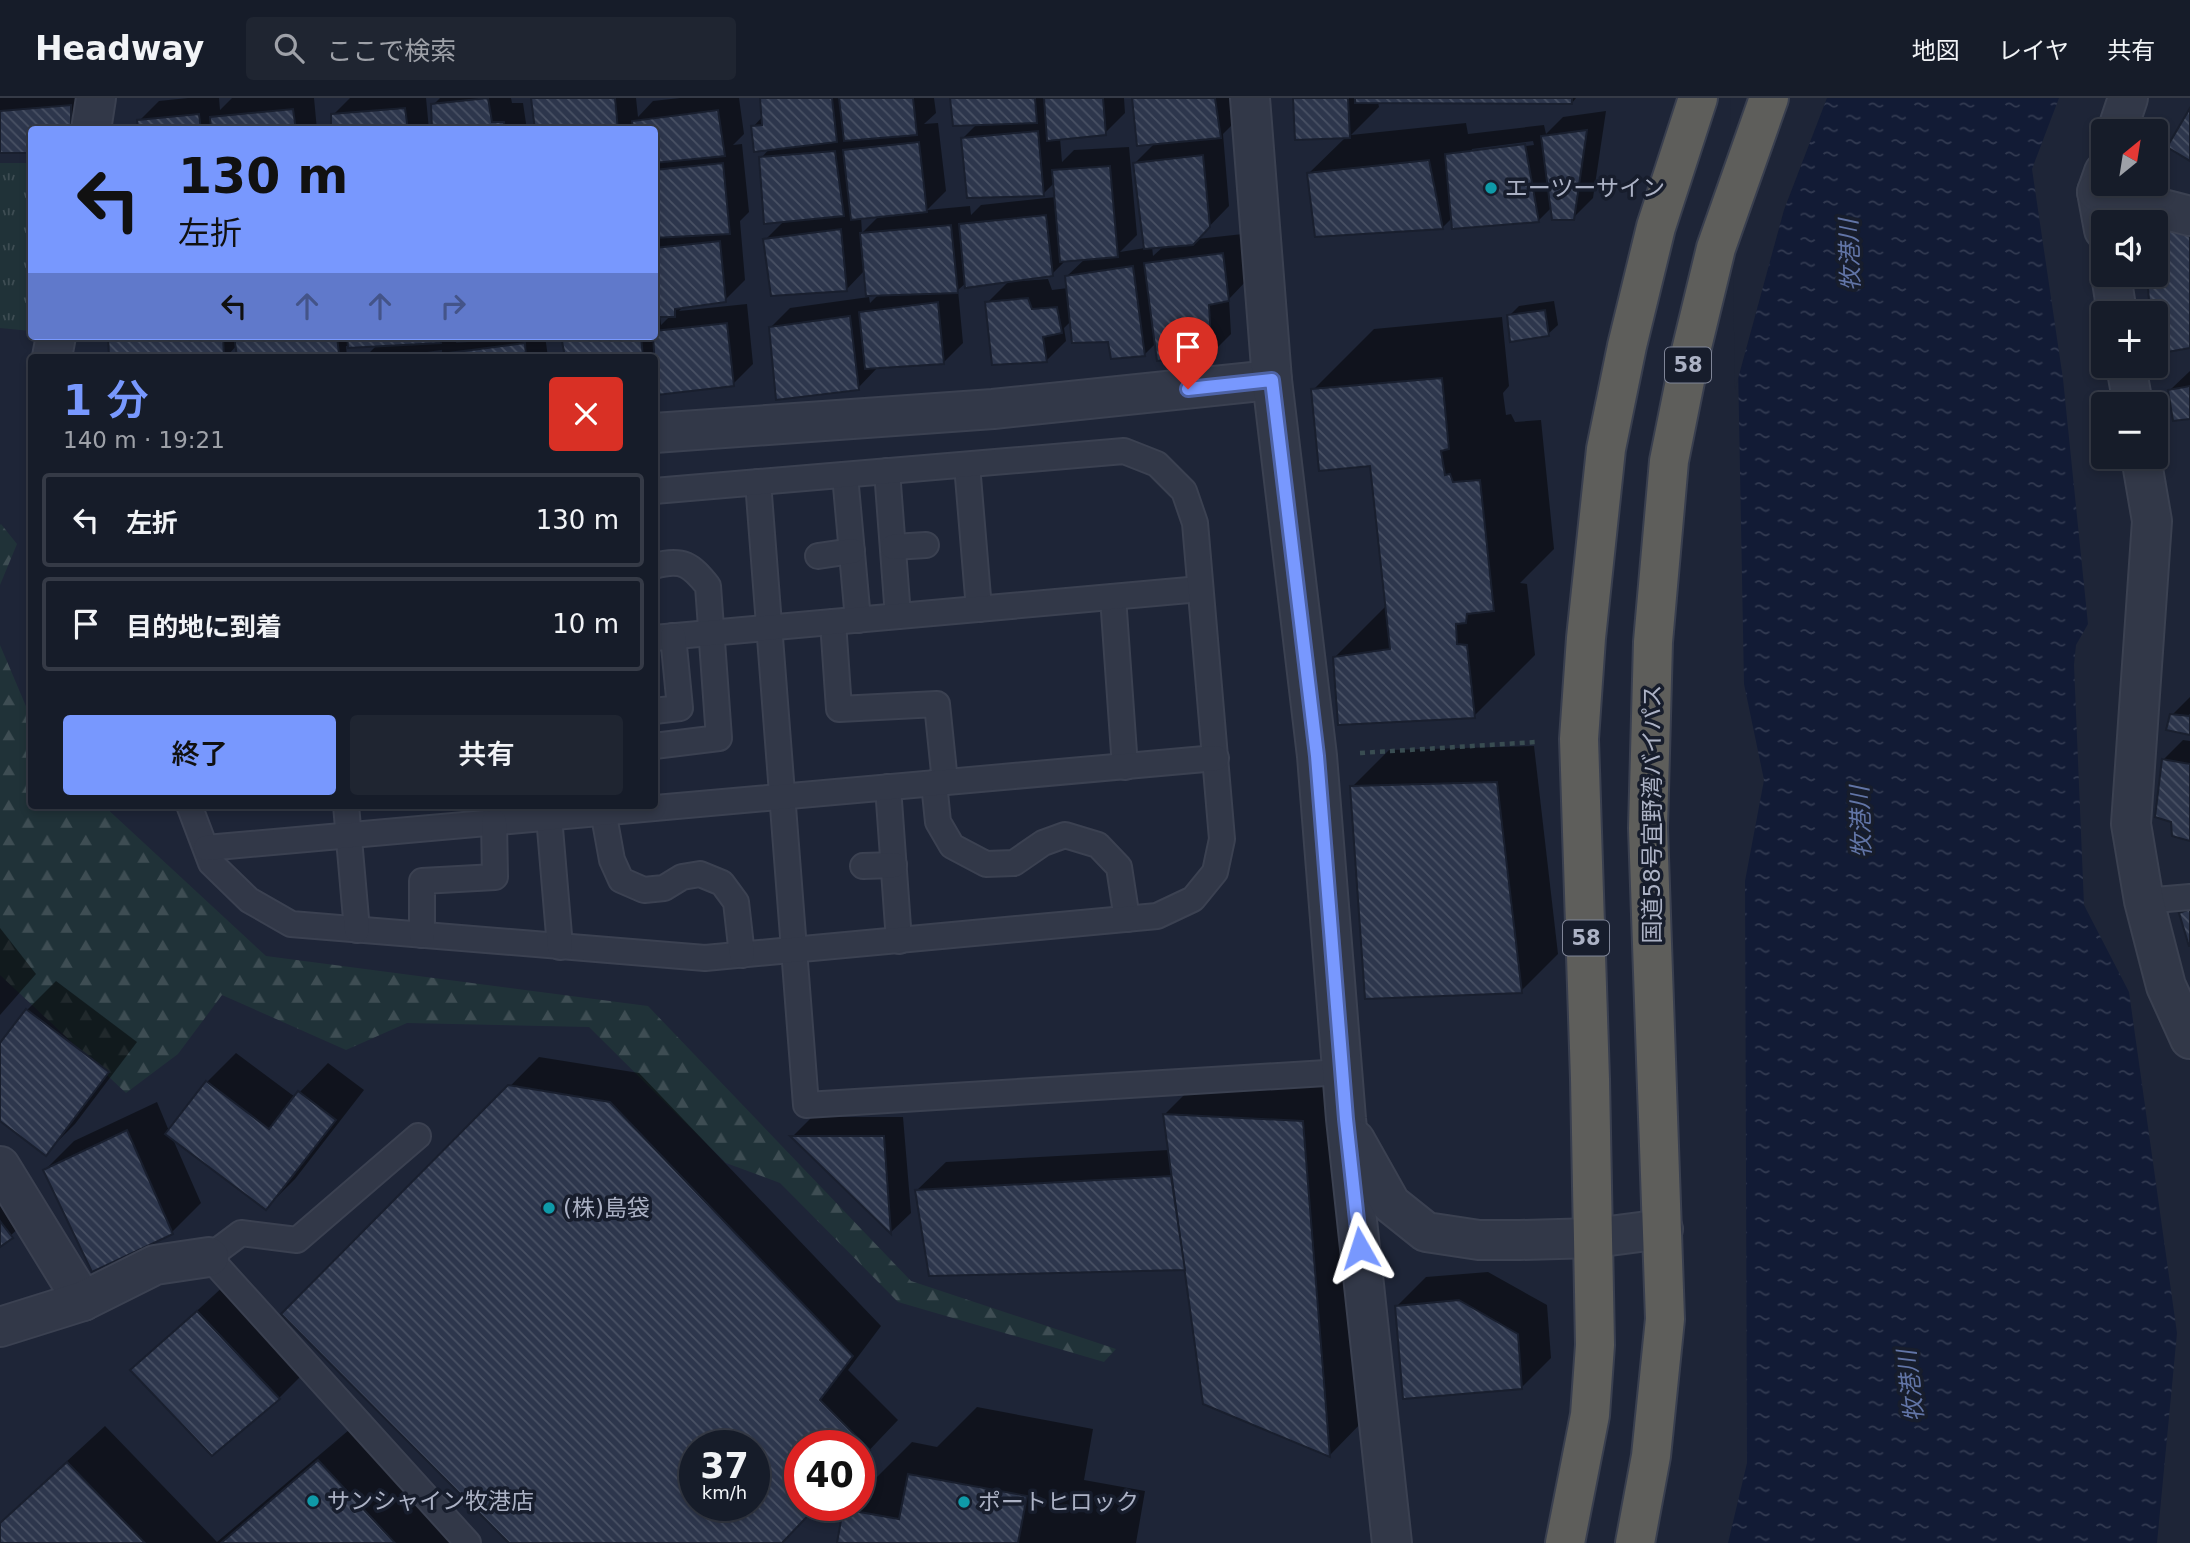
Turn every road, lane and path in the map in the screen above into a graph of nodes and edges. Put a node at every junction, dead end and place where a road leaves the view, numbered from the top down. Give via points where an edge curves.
1 (96, 98) edge
2 (104, 98) edge
3 (1250, 98) edge
4 (1698, 98) edge
5 (1769, 98) edge
6 (2128, 98) edge
7 (2121, 119) edge
8 (92, 126) edge
9 (2137, 196) edge
10 (2190, 216) edge
11 (1272, 380) junction
12 (658, 433) edge
13 (967, 465) junction
14 (2143, 469) edge
15 (887, 471) junction
16 (845, 475) junction
17 (758, 482) junction
18 (658, 491) edge
19 (926, 545) dead end
20 (893, 547) junction
21 (852, 551) junction
22 (818, 556) dead end
23 (658, 565) edge
24 (1200, 589) junction
25 (1113, 597) junction
26 (979, 609) junction
27 (898, 615) junction
28 (858, 620) junction
29 (833, 622) junction
30 (769, 627) junction
31 (712, 632) junction
32 (664, 637) edge
33 (658, 711) edge
34 (1579, 739) junction
35 (658, 746) edge
36 (1317, 756) junction
37 (1216, 758) junction
38 (1125, 766) junction
39 (940, 783) junction
40 (888, 787) junction
41 (783, 796) junction
42 (658, 806) edge
43 (191, 809) edge
44 (346, 809) edge
45 (602, 809) edge
46 (549, 811) edge
47 (494, 822) junction
48 (349, 836) junction
49 (206, 848) junction
50 (894, 865) junction
51 (863, 866) dead end
52 (2190, 897) edge
53 (2144, 901) junction
54 (1127, 919) junction
55 (357, 930) junction
56 (422, 935) junction
57 (899, 941) junction
58 (560, 947) junction
59 (795, 950) junction
60 (742, 955) junction
61 (2190, 1039) edge
62 (1342, 1072) junction
63 (1346, 1119) junction
64 (418, 1136) dead end
65 (0, 1166) edge
66 (1663, 1228) junction
67 (1594, 1238) junction
68 (209, 1257) junction
69 (83, 1301) junction
70 (0, 1327) edge
71 (468, 1543) edge
72 (1392, 1543) edge
73 (1565, 1543) edge
74 (1635, 1543) edge

1 - 2 street
1 - 8 street
3 - 11 street
4 - 34 highway, 58 via 1656,227 1606,449
5 - 66 highway, 国道58号宜野湾バイパス / 58 via 1716,248 1669,461 1653,642 1648,828
6 - 7 street
9 - 10 street
11 - 12 street via 993,409
11 - 36 street
13 - 15 lane
13 - 24 lane via 1124,451 1157,464 1184,491 1195,523
13 - 26 lane
14 - 53 street via 2152,521 2131,824
15 - 16 lane
15 - 20 lane
16 - 17 lane
16 - 21 lane
17 - 18 lane
17 - 30 lane
19 - 20 lane
20 - 27 lane
21 - 22 lane
21 - 28 lane
23 - 31 lane via 670,562 694,568 708,586
24 - 25 lane
24 - 37 lane
25 - 26 lane
25 - 38 lane
26 - 27 lane
27 - 28 lane
28 - 29 lane
29 - 30 lane
29 - 39 lane via 839,709 937,704
30 - 31 lane
30 - 41 lane
31 - 32 lane
31 - 35 lane via 719,738
32 - 33 lane via 680,708
34 - 36 path
34 - 67 highway, 58
36 - 62 street
37 - 38 lane
37 - 54 lane via 1222,839 1215,872 1193,898 1157,916
38 - 39 lane
39 - 40 lane
39 - 54 lane via 938,822 952,846 986,864 1014,863 1043,843 1065,835 1098,845 1119,867
40 - 41 lane
40 - 50 lane
41 - 42 lane
41 - 59 lane
43 - 49 lane
44 - 48 lane
45 - 46 lane
45 - 60 lane via 612,860 621,880 644,890 664,888 682,877 700,874 722,883 736,902
46 - 47 lane
46 - 58 lane
47 - 48 lane
47 - 56 lane via 495,877 422,881
48 - 49 lane
48 - 55 lane
49 - 55 lane via 211,863 249,900 291,924
50 - 51 lane
50 - 57 lane
52 - 53 lane
53 - 61 street via 2166,986
54 - 57 lane
55 - 56 lane
56 - 58 lane
57 - 59 lane
58 - 60 lane via 705,958
59 - 60 lane
59 - 62 lane via 806,1105
62 - 63 street
63 - 67 street via 1391,1205 1426,1232 1479,1240
63 - 72 street
64 - 68 lane via 297,1240 241,1233
65 - 69 street
66 - 67 street
66 - 74 highway, 国道58号宜野湾バイパス / 58 via 1665,1319 1658,1400
67 - 73 highway, 58 via 1590,1415
68 - 69 street via 155,1265
68 - 71 lane
69 - 70 street

